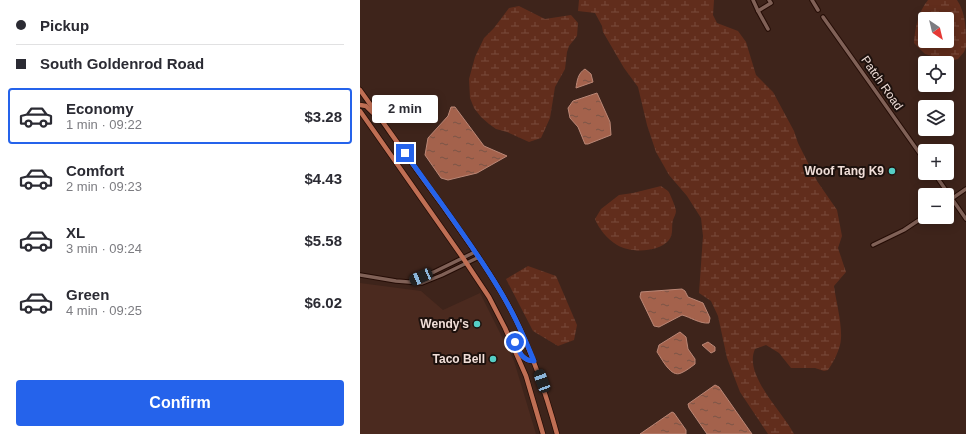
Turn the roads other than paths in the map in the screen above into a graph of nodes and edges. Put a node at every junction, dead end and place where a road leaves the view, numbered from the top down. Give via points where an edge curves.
1 (753, 0) edge
2 (769, 0) edge
3 (812, 0) edge
4 (818, 10) dead end
5 (758, 11) junction
6 (823, 17) dead end
7 (768, 29) dead end
8 (360, 90) edge
9 (363, 98) edge
10 (360, 105) edge
11 (360, 111) edge
12 (918, 151) edge
13 (405, 153) junction
14 (966, 189) edge
15 (954, 198) edge
16 (954, 202) edge
17 (966, 219) edge
18 (918, 221) edge
19 (873, 244) dead end
20 (475, 252) junction
21 (479, 257) junction
22 (463, 258) junction
23 (467, 263) junction
24 (360, 275) edge
25 (410, 282) junction
26 (496, 310) junction
27 (534, 361) junction
28 (543, 434) edge
29 (557, 434) edge

1 - 5 street
2 - 5 street via 771,3
3 - 4 street
5 - 7 street
6 - 12 street, Patch Road
8 - 9 main road
9 - 13 main road
10 - 13 main road via 370,110
11 - 22 main road
13 - 20 main road
14 - 15 street
16 - 17 street
18 - 19 street
20 - 21 main road
20 - 22 street
21 - 23 street
21 - 27 main road via 511,310
22 - 23 main road
22 - 25 street
23 - 25 street via 431,280
23 - 26 main road
24 - 25 street
26 - 27 main road via 504,318 523,358
26 - 28 main road via 526,376
27 - 29 main road

